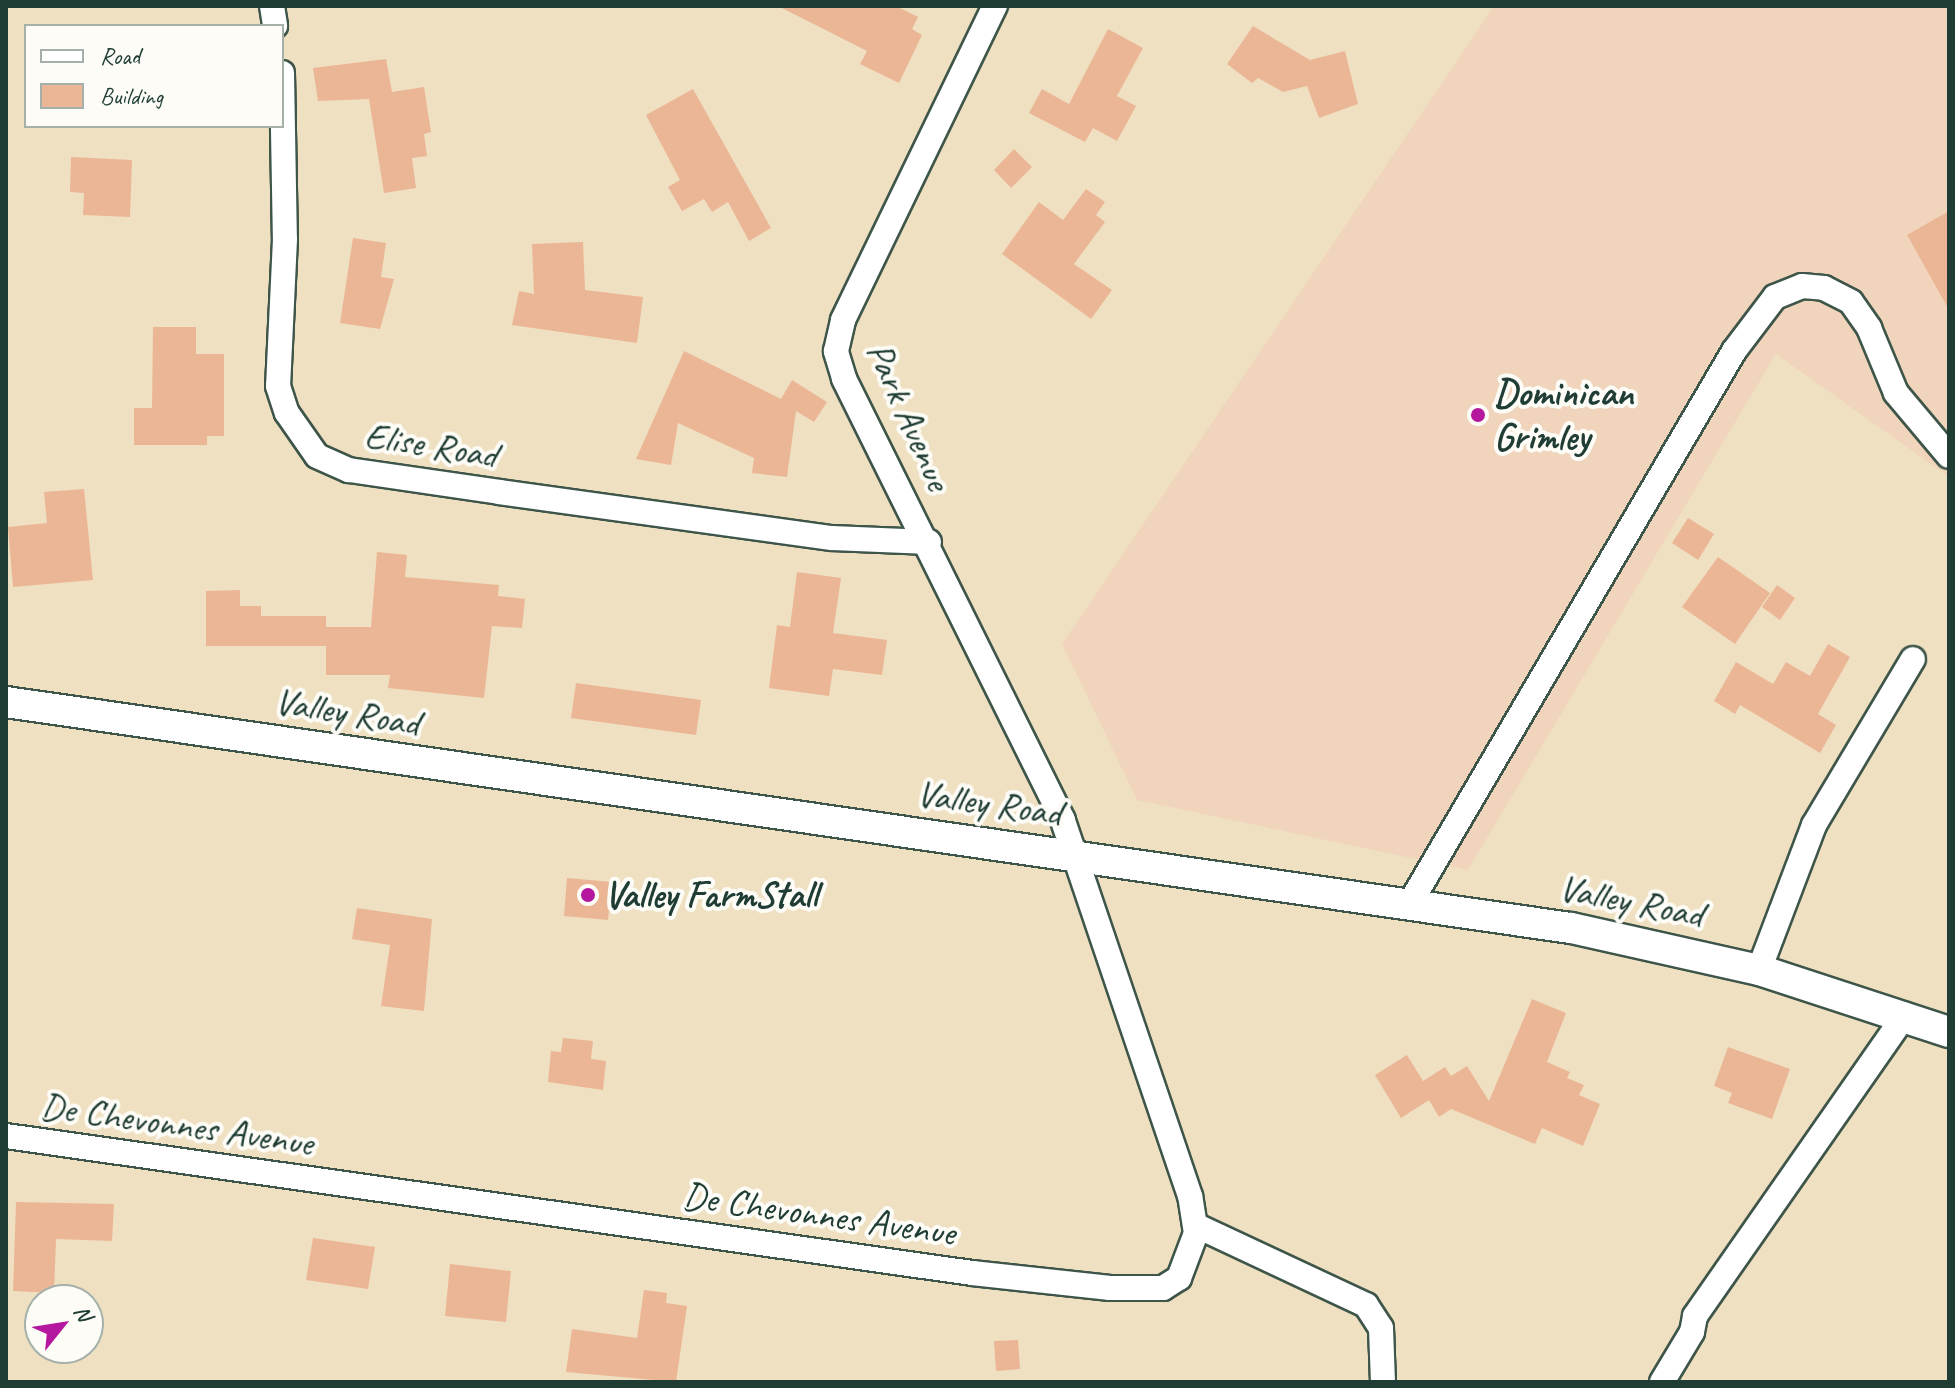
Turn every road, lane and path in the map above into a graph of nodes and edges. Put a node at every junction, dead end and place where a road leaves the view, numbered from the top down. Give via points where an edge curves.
1 (989, 8) edge
2 (283, 128) edge
3 (1949, 456) edge
4 (929, 542) junction
5 (1913, 659) dead end
6 (6, 702) edge
7 (1075, 856) junction
8 (1409, 905) junction
9 (1759, 970) junction
10 (1905, 1015) junction
11 (1949, 1032) edge
12 (6, 1136) edge
13 (1195, 1225) junction
14 (1383, 1382) edge
15 (1662, 1382) edge

1 - 4 street, Park Avenue via 837,339 844,378
2 - 4 street, Elise Road via 285,239 278,386 287,413 317,456 349,470 499,492 832,538
3 - 8 street via 1896,393 1869,328 1851,302 1824,288 1802,286 1775,297 1734,351
4 - 7 street, Park Avenue via 1063,820
5 - 9 street via 1814,825
6 - 7 street, Valley Road
7 - 8 street, Valley Road
7 - 13 street, De Chevonnes Avenue via 1126,1018 1180,1163
8 - 9 street, Valley Road via 1571,928
9 - 10 street, Valley Road
10 - 11 street, Valley Road
10 - 15 street via 1695,1316 1692,1332
12 - 13 street, De Chevonnes Avenue via 1110,1288 1157,1289 1174,1282 1190,1258
13 - 14 street via 1366,1305 1381,1328

